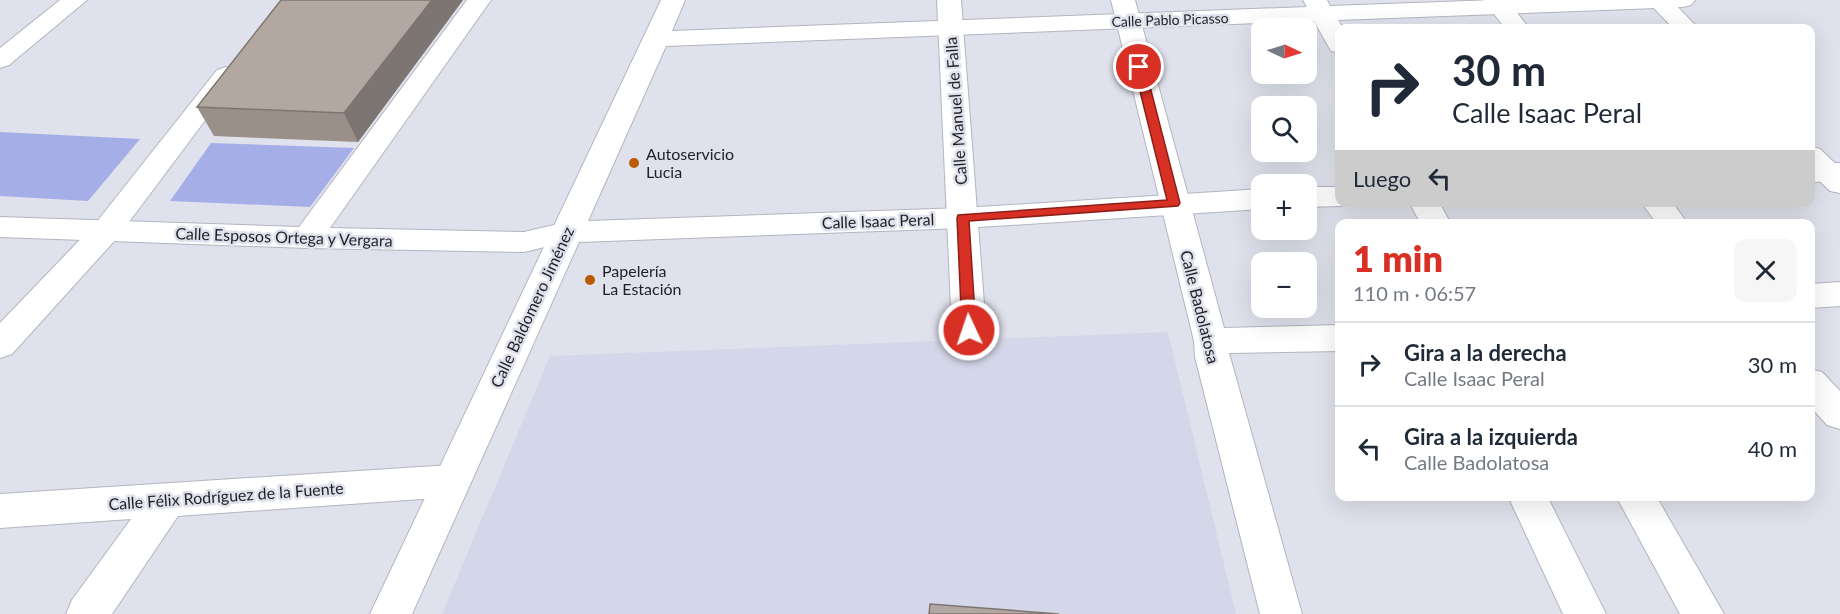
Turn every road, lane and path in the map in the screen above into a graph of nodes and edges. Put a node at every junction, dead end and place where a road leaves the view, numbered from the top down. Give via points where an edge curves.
1 (75, 0) edge
2 (479, 0) edge
3 (674, 0) edge
4 (949, 0) edge
5 (1667, 0) edge
6 (1497, 3) edge
7 (1319, 7) edge
8 (1125, 11) edge
9 (1515, 24) edge
10 (1683, 24) edge
11 (950, 27) junction
12 (1335, 37) edge
13 (657, 39) junction
14 (242, 54) edge
15 (0, 60) edge
16 (1335, 196) edge
17 (1317, 197) edge
18 (1251, 200) edge
19 (1174, 203) junction
20 (1660, 207) edge
21 (963, 218) junction
22 (1670, 219) edge
23 (0, 227) edge
24 (106, 231) junction
25 (567, 232) junction
26 (307, 238) junction
27 (1840, 294) edge
28 (1815, 296) edge
29 (969, 330) dead end
30 (1335, 338) edge
31 (1211, 341) junction
32 (0, 345) edge
33 (1815, 388) edge
34 (1840, 415) edge
35 (451, 481) junction
36 (168, 499) junction
37 (1529, 501) edge
38 (1638, 501) edge
39 (0, 511) edge
40 (87, 614) edge
41 (391, 614) edge
42 (1281, 614) edge
43 (1585, 614) edge
44 (1703, 614) edge

1 - 15 street
2 - 26 street
3 - 13 street, Calle Baldomero Jiménez
4 - 11 street, Calle Manuel de Falla
5 - 6 street, Calle Pablo Picasso
5 - 10 street
6 - 7 street, Calle Pablo Picasso
6 - 9 street
7 - 8 street, Calle Pablo Picasso
7 - 12 street
8 - 11 street, Calle Pablo Picasso
8 - 19 street, Calle Badolatosa
11 - 13 street, Calle Pablo Picasso
11 - 21 street, Calle Manuel de Falla
13 - 25 street, Calle Baldomero Jiménez
14 - 24 street
16 - 17 street
18 - 19 street, Calle Isaac Peral
19 - 21 street, Calle Isaac Peral
19 - 31 street, Calle Badolatosa
20 - 22 street
21 - 25 street, Calle Isaac Peral
21 - 29 street, Calle Manuel de Falla
23 - 24 street, Calle Esposos Ortega y Vergara
24 - 26 street, Calle Esposos Ortega y Vergara
24 - 32 street
25 - 26 street, Calle Esposos Ortega y Vergara via 524,242
25 - 35 street, Calle Baldomero Jiménez
27 - 28 street
30 - 31 street
31 - 42 street, Calle Badolatosa via 1212,357
33 - 34 street
35 - 36 street, Calle Félix Rodríguez de la Fuente
35 - 41 street, Calle Baldomero Jiménez
36 - 39 street, Calle Félix Rodríguez de la Fuente
36 - 40 street
37 - 43 street
38 - 44 street

